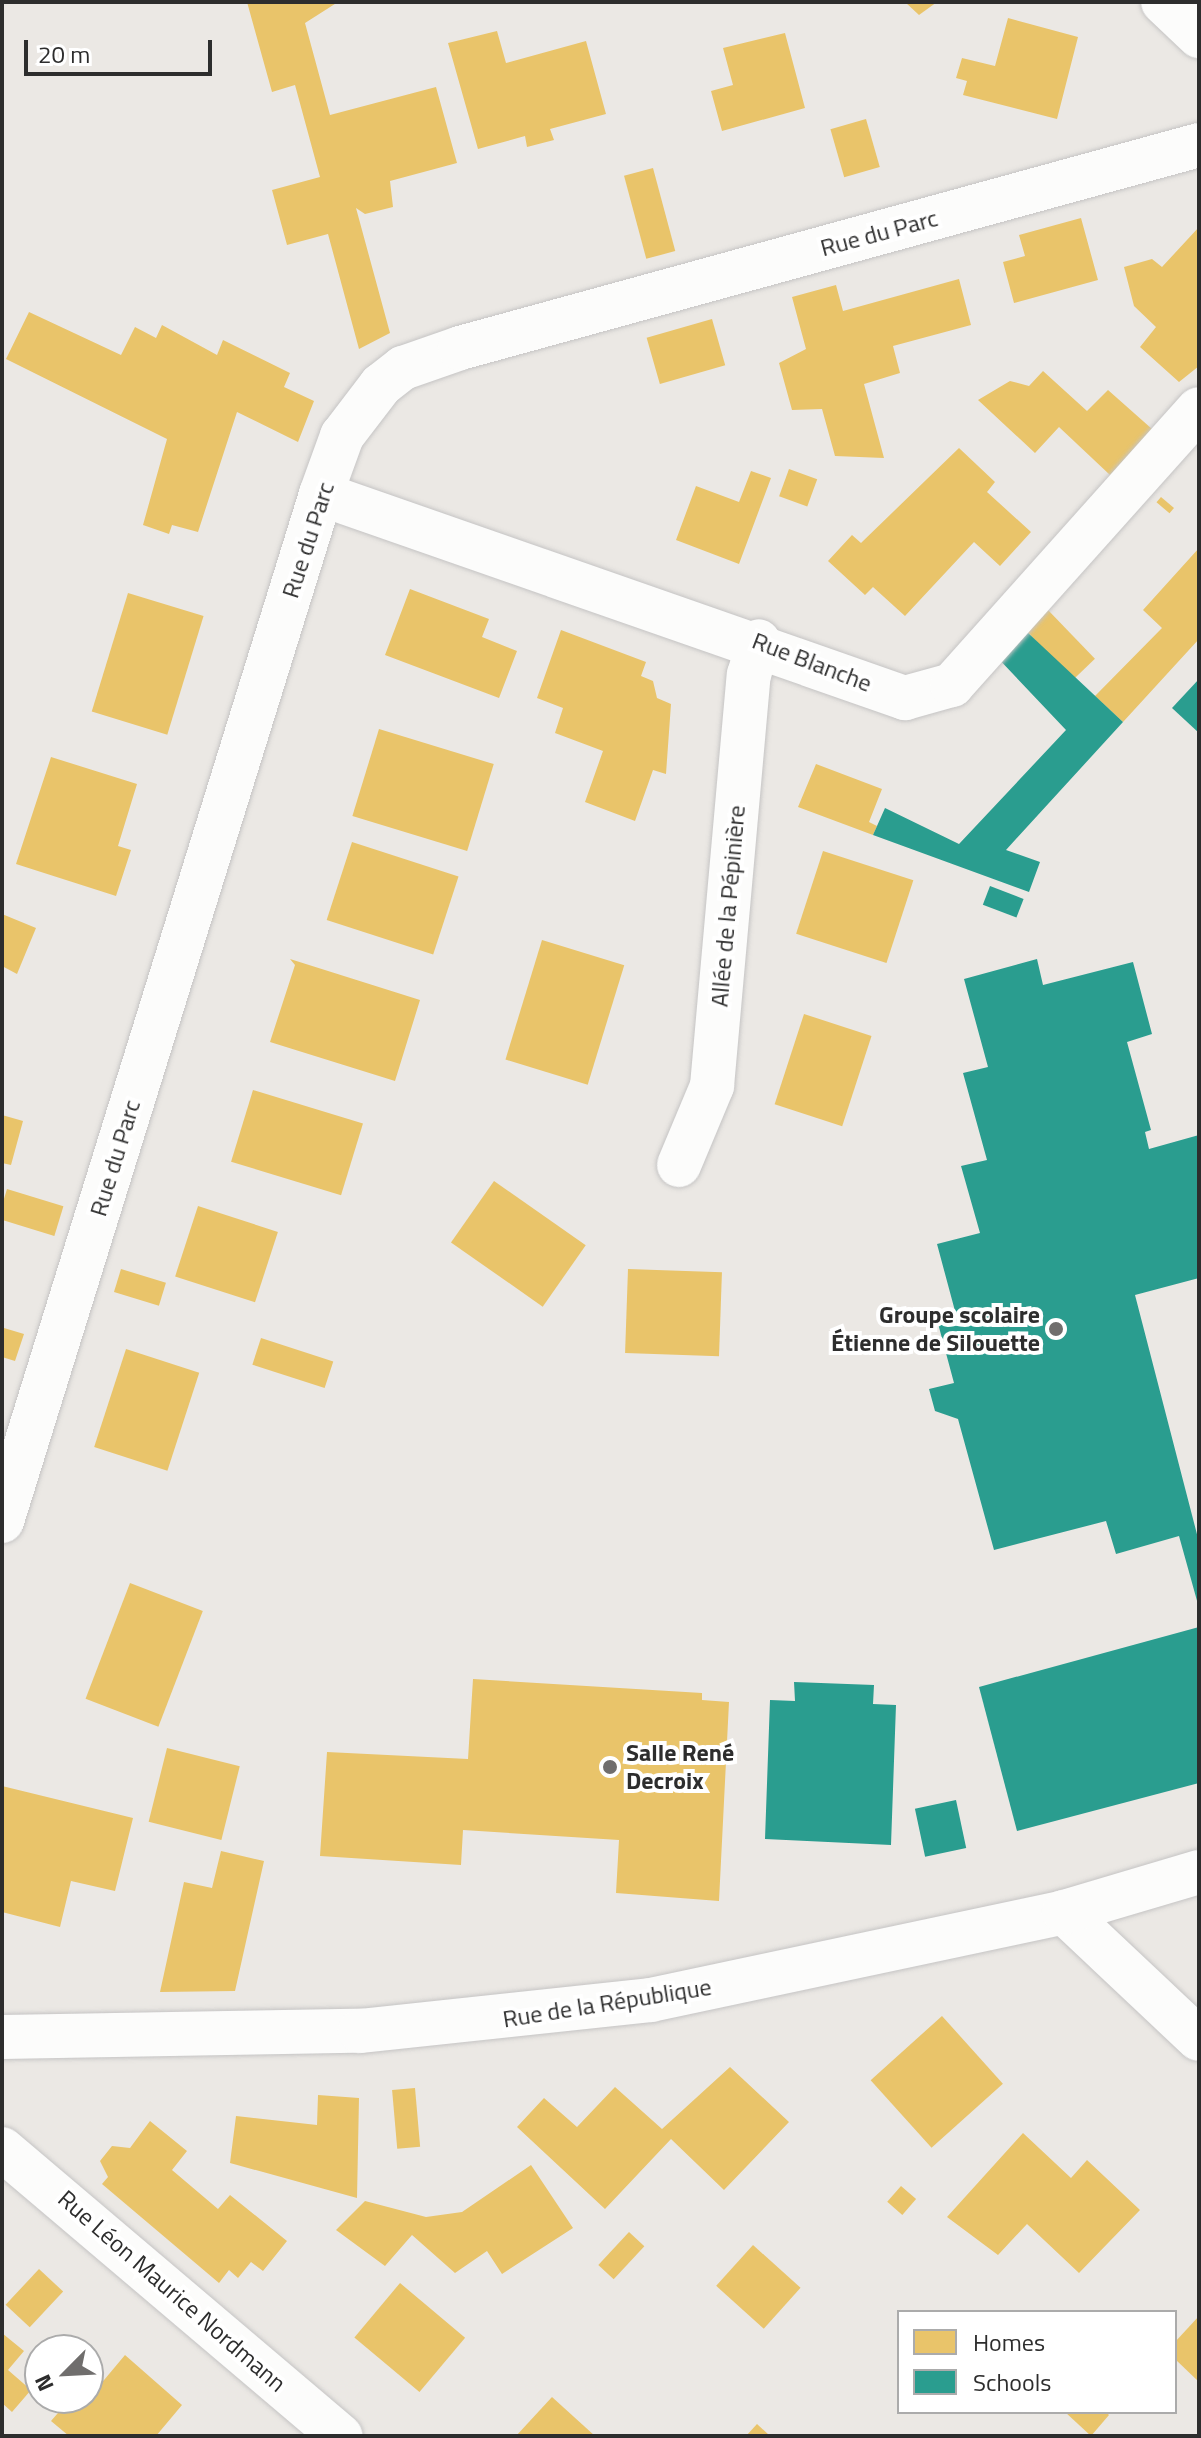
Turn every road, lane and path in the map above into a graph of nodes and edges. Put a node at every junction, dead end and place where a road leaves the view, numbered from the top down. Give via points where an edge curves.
1 (1163, 2) edge
2 (1199, 36) edge
3 (1199, 145) edge
4 (1199, 409) edge
5 (321, 494) junction
6 (759, 641) junction
7 (679, 1165) dead end
8 (2, 1521) edge
9 (1199, 1872) edge
10 (1064, 1912) junction
11 (2, 2037) edge
12 (1199, 2039) edge
13 (2, 2149) edge
14 (341, 2436) edge

1 - 2 street
3 - 5 street, Rue du Parc via 422,361 381,385 361,409
4 - 6 street, Rue Blanche via 952,685 905,698
5 - 6 street, Rue Blanche
5 - 8 street, Rue du Parc
6 - 7 street, Allée de la Pépinière via 749,675 712,1086
9 - 10 street, Rue de la République
10 - 11 street, Rue de la République via 651,2000 495,2020 360,2031
10 - 12 street
13 - 14 street, Rue Léon Maurice Nordmann

